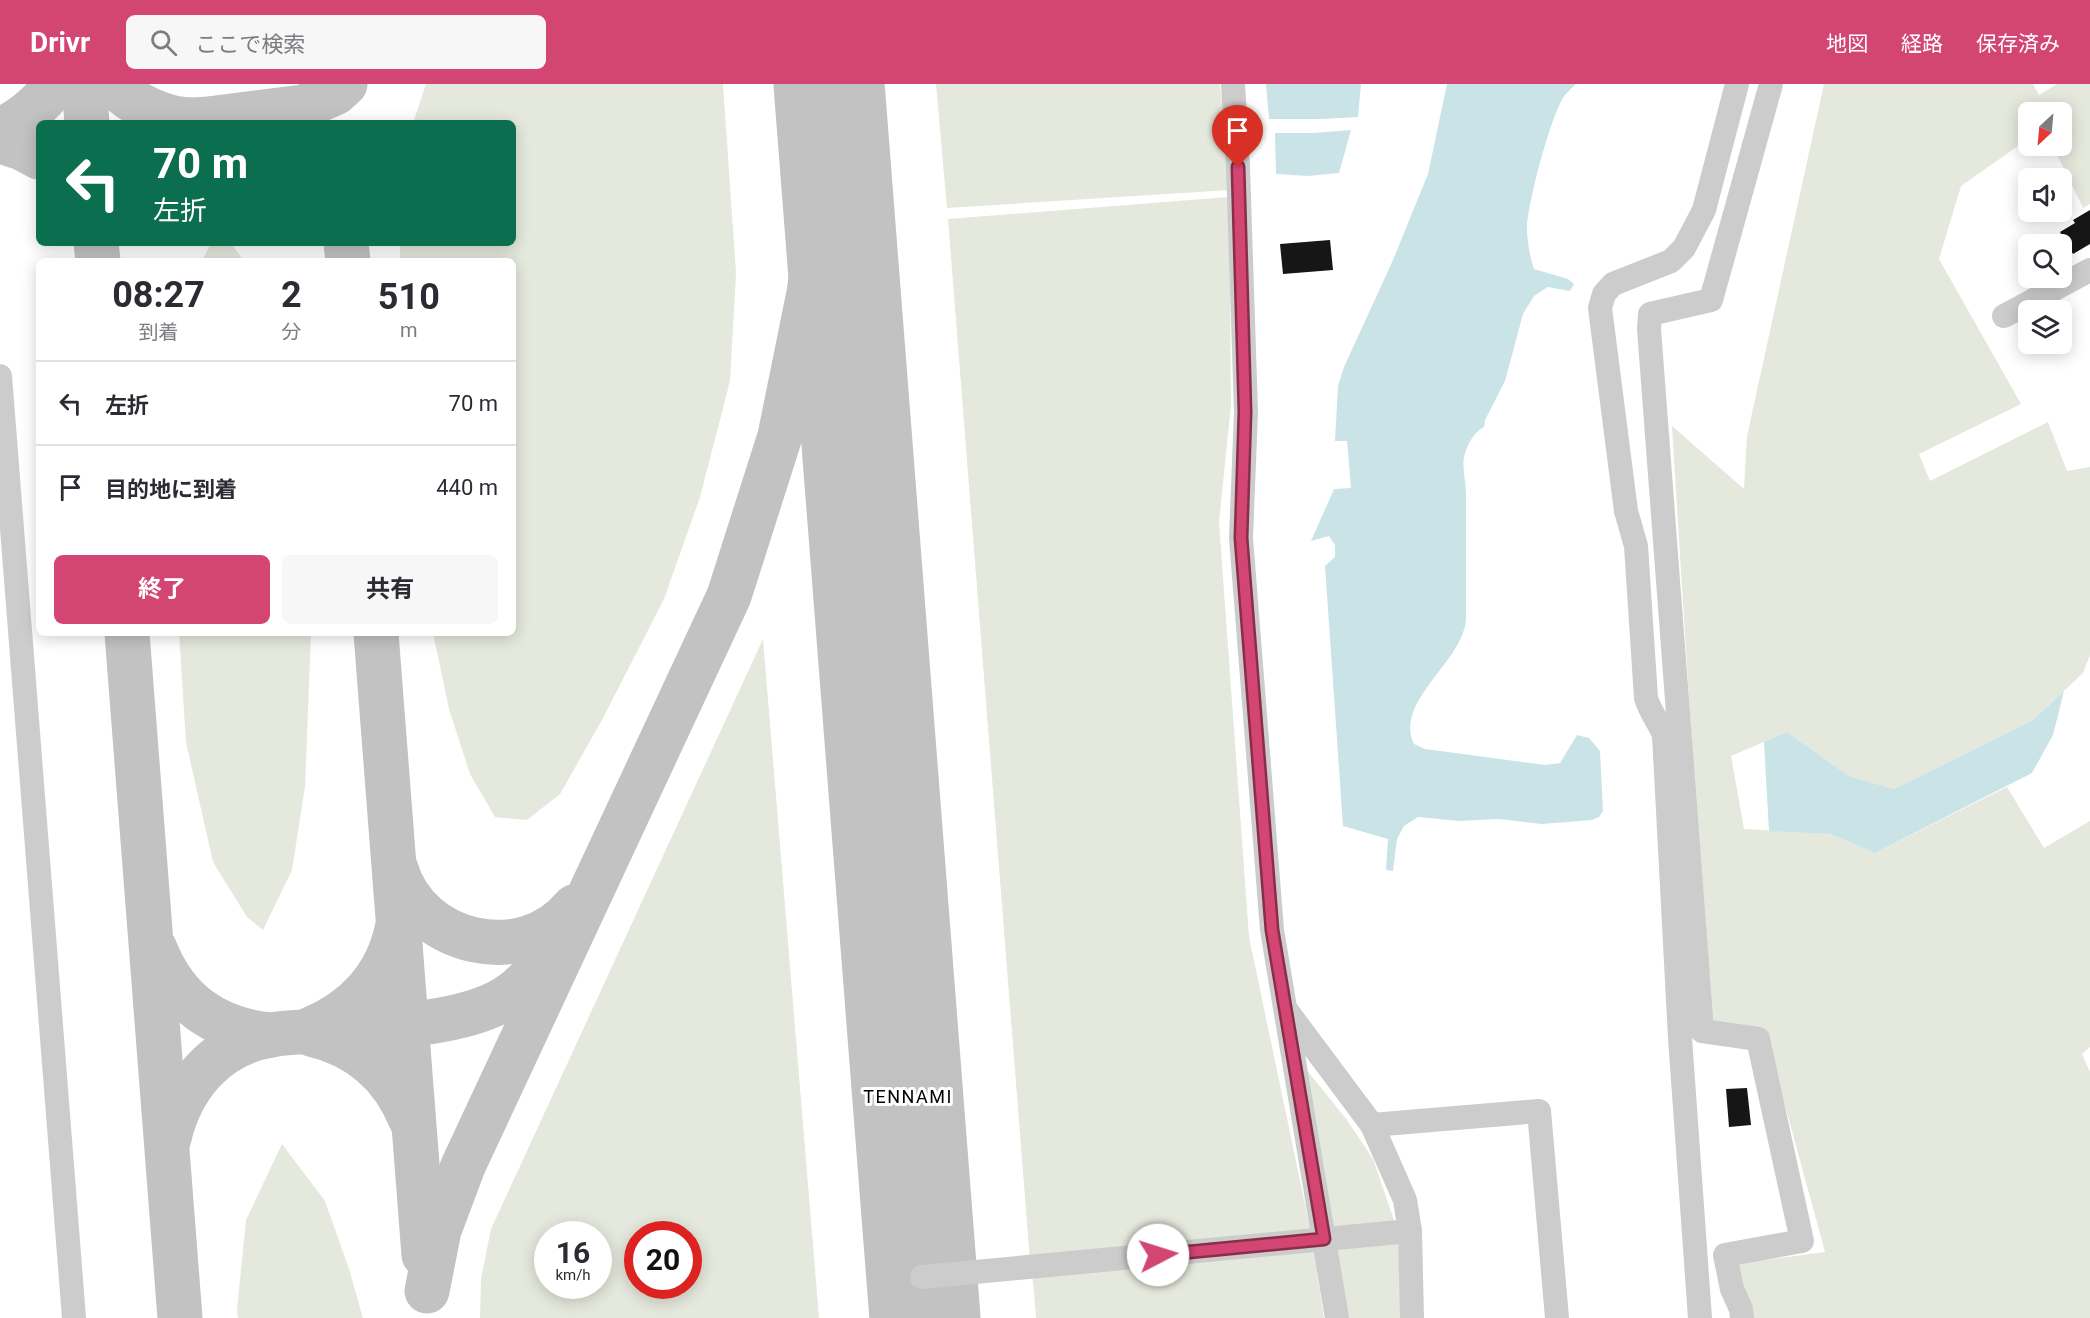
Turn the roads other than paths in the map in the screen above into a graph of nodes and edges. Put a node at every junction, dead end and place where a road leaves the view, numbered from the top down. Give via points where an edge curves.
1 (1233, 84) edge
2 (1737, 84) edge
3 (1771, 84) edge
4 (2090, 270) edge
5 (2004, 316) dead end
6 (0, 376) edge
7 (1284, 1006) junction
8 (1372, 1125) junction
9 (1410, 1231) junction
10 (1324, 1239) junction
11 (922, 1277) dead end
12 (74, 1318) edge
13 (1337, 1318) edge
14 (1412, 1318) edge
15 (1557, 1318) edge
16 (1700, 1318) edge
17 (1742, 1318) edge

1 - 7 lane via 1245,412 1241,538 1272,930
2 - 16 lane via 1704,210 1684,248 1671,261 1613,284 1604,294 1600,308 1626,511 1636,546 1646,698 1664,735
3 - 17 lane via 1711,300 1650,314 1649,329 1702,1031 1758,1039 1802,1241 1725,1255
4 - 5 lane
6 - 12 lane
7 - 8 lane
7 - 10 lane
8 - 9 lane via 1405,1200
8 - 15 lane via 1539,1111
9 - 10 lane
9 - 14 lane
10 - 11 lane
10 - 13 lane

